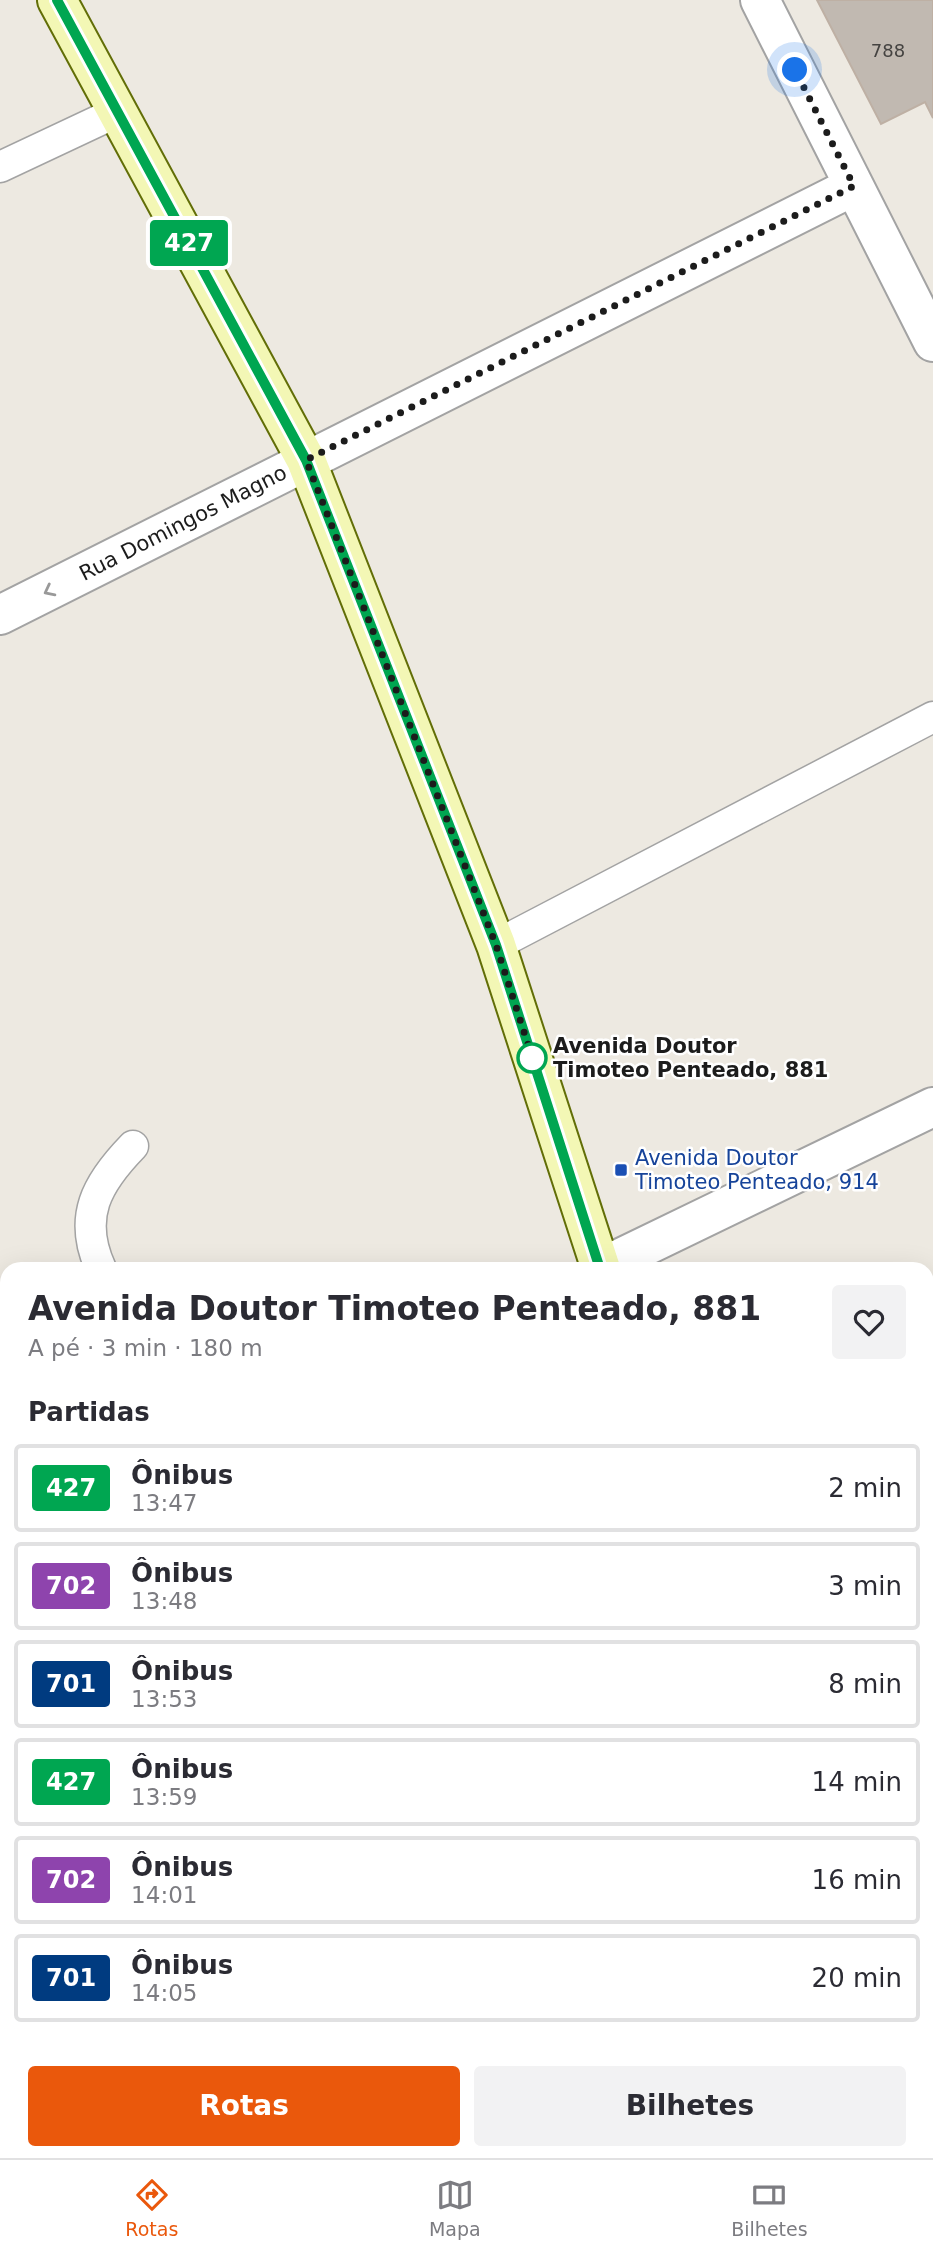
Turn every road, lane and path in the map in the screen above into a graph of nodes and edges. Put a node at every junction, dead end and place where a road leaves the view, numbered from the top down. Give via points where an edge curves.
1 (57, 0) edge
2 (760, 0) edge
3 (117, 112) junction
4 (0, 167) edge
5 (854, 186) junction
6 (922, 294) edge
7 (933, 342) edge
8 (306, 460) junction
9 (0, 615) edge
10 (933, 718) edge
11 (496, 945) junction
12 (933, 1107) edge
13 (133, 1146) dead end
14 (99, 1262) edge
15 (598, 1262) edge
16 (612, 1262) edge

1 - 3 main road
2 - 5 street
3 - 4 lane
3 - 8 main road
5 - 6 street
5 - 8 street, Rua Domingos Magno
6 - 7 street
8 -> 9 street, Rua Domingos Magno
8 - 11 main road
10 - 11 lane
11 - 15 main road
12 - 16 street
13 - 14 lane via 108,1171 92,1202 90,1235

